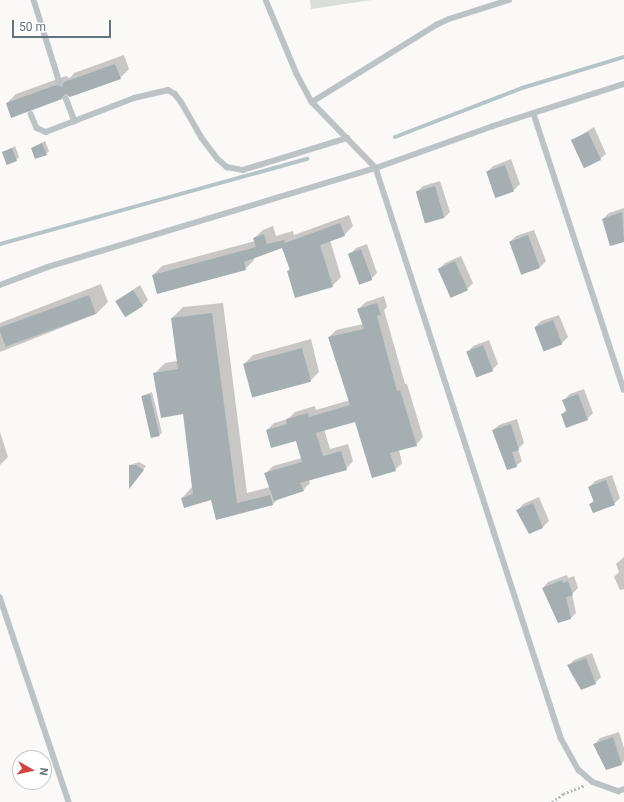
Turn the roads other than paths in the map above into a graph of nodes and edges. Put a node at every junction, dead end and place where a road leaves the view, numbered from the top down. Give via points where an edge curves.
1 (34, 0) edge
2 (266, 0) edge
3 (509, 0) edge
4 (60, 83) dead end
5 (624, 84) edge
6 (66, 98) dead end
7 (312, 102) junction
8 (31, 114) dead end
9 (534, 114) junction
10 (75, 120) junction
11 (347, 138) junction
12 (376, 168) junction
13 (0, 285) edge
14 (624, 390) edge
15 (0, 597) edge
16 (624, 789) edge
17 (69, 802) edge

1 - 4 lane
2 - 7 lane via 297,74
3 - 7 lane via 436,26
5 - 9 lane
6 - 10 lane
7 - 11 lane
8 - 10 lane via 37,128 46,132
9 - 12 lane
9 - 14 lane
10 - 11 lane via 134,98 168,90 182,103 202,138 218,159 227,167 243,170
11 - 12 lane
12 - 13 lane via 48,267
12 - 16 lane via 561,738 579,770 593,782 618,791
15 - 17 lane

